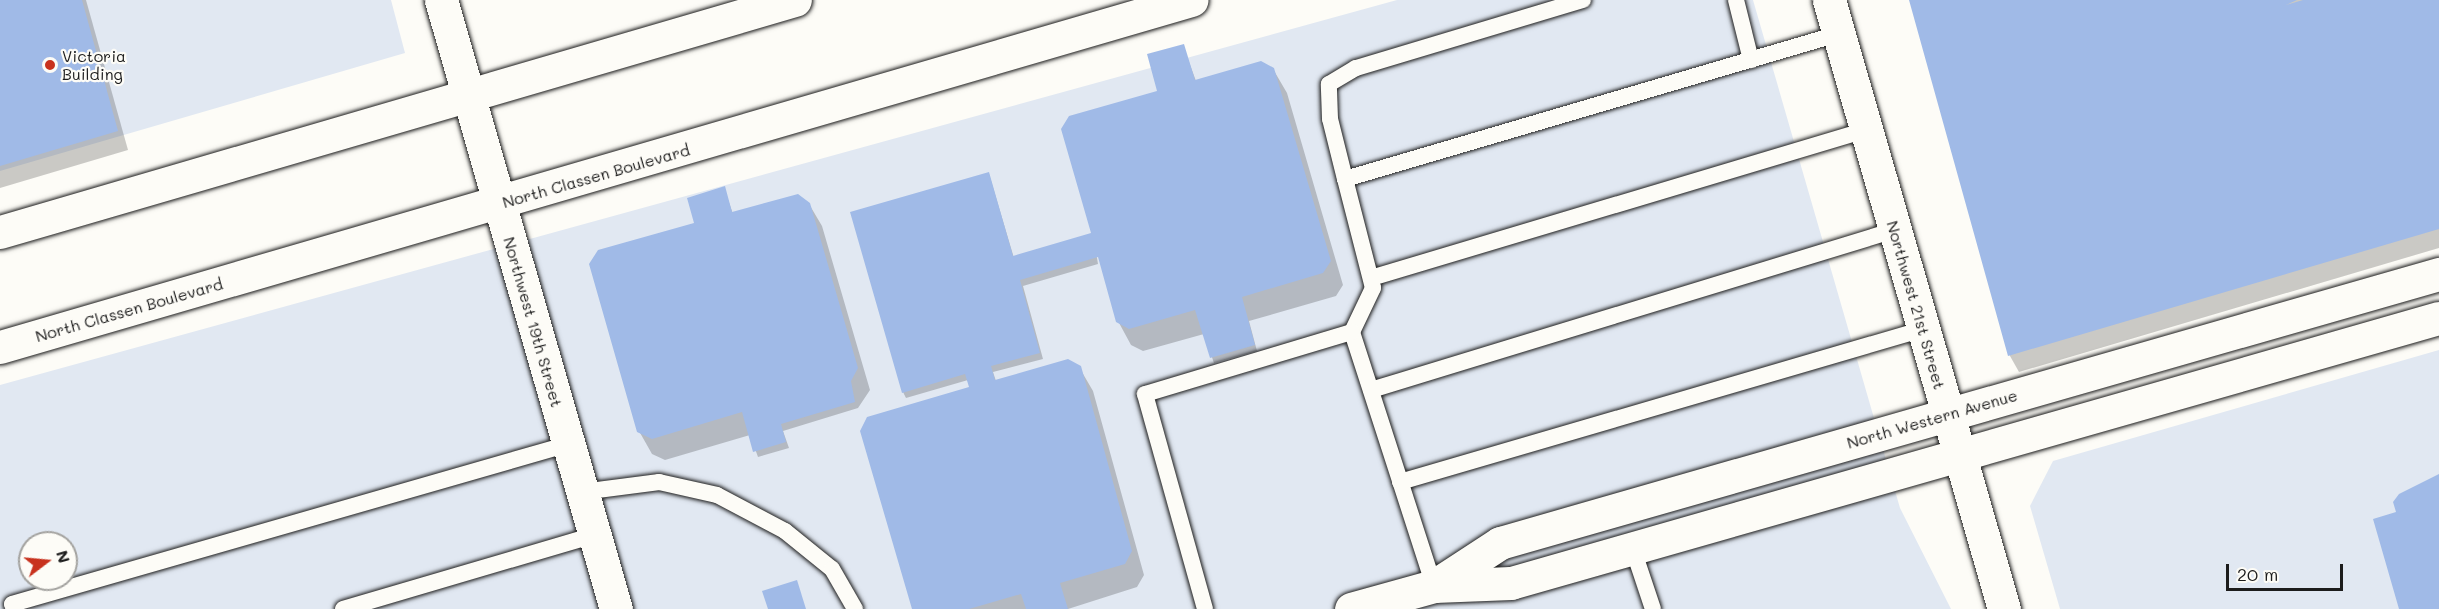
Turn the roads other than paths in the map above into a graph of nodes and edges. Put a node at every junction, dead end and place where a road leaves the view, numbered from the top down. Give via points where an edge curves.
1 (441, 0) edge
2 (795, 0) edge
3 (1191, 0) edge
4 (1583, 0) edge
5 (1736, 0) edge
6 (1829, 0) edge
7 (1140, 7) edge
8 (1838, 34) junction
9 (1751, 60) junction
10 (468, 94) junction
11 (1866, 130) junction
12 (1345, 179) junction
13 (499, 205) junction
14 (1894, 230) junction
15 (0, 232) edge
16 (2439, 273) edge
17 (1371, 278) junction
18 (2439, 318) edge
19 (1924, 329) junction
20 (1352, 332) junction
21 (0, 347) edge
22 (1371, 390) junction
23 (1948, 414) junction
24 (569, 444) junction
25 (1960, 455) junction
26 (1400, 482) junction
27 (582, 492) junction
28 (595, 535) junction
29 (1633, 549) junction
30 (1434, 586) junction
31 (14, 609) edge
32 (343, 609) edge
33 (616, 609) edge
34 (855, 609) edge
35 (1205, 609) edge
36 (1351, 609) edge
37 (1653, 609) edge
38 (2004, 609) edge

1 - 10 street, Northwest 19th Street
2 - 10 street
3 - 7 street, North Classen Boulevard
4 - 12 lane via 1356,68 1329,84 1330,119
5 - 9 lane
6 - 8 street, Northwest 21st Street
7 - 13 street, North Classen Boulevard
8 - 9 lane
8 - 11 street, Northwest 21st Street
9 - 12 lane
10 - 13 street, Northwest 19th Street
10 - 15 street
11 - 14 street, Northwest 21st Street
11 - 17 lane
12 - 17 lane
13 - 21 street, North Classen Boulevard
13 - 24 street, Northwest 19th Street
14 - 19 street, Northwest 21st Street
14 - 22 lane
16 - 23 street, North Western Avenue
17 - 20 lane via 1373,288
18 - 25 street, North Western Avenue
19 - 23 street, Northwest 21st Street
19 - 26 lane
20 - 22 lane
20 - 35 lane via 1145,394
22 - 26 lane
23 - 25 street, Northwest 21st Street
23 - 30 street, North Western Avenue via 1500,543
24 - 27 street, Northwest 19th Street
24 - 31 lane via 12,604
25 - 29 street, North Western Avenue
25 - 38 street, Northwest 21st Street
26 - 30 lane
27 - 28 street, Northwest 19th Street
27 - 34 lane via 659,482 717,495 785,531 832,569
28 - 32 lane
28 - 33 street, Northwest 19th Street
29 - 30 street, North Western Avenue via 1511,583
29 - 37 lane
30 - 36 street, North Western Avenue

